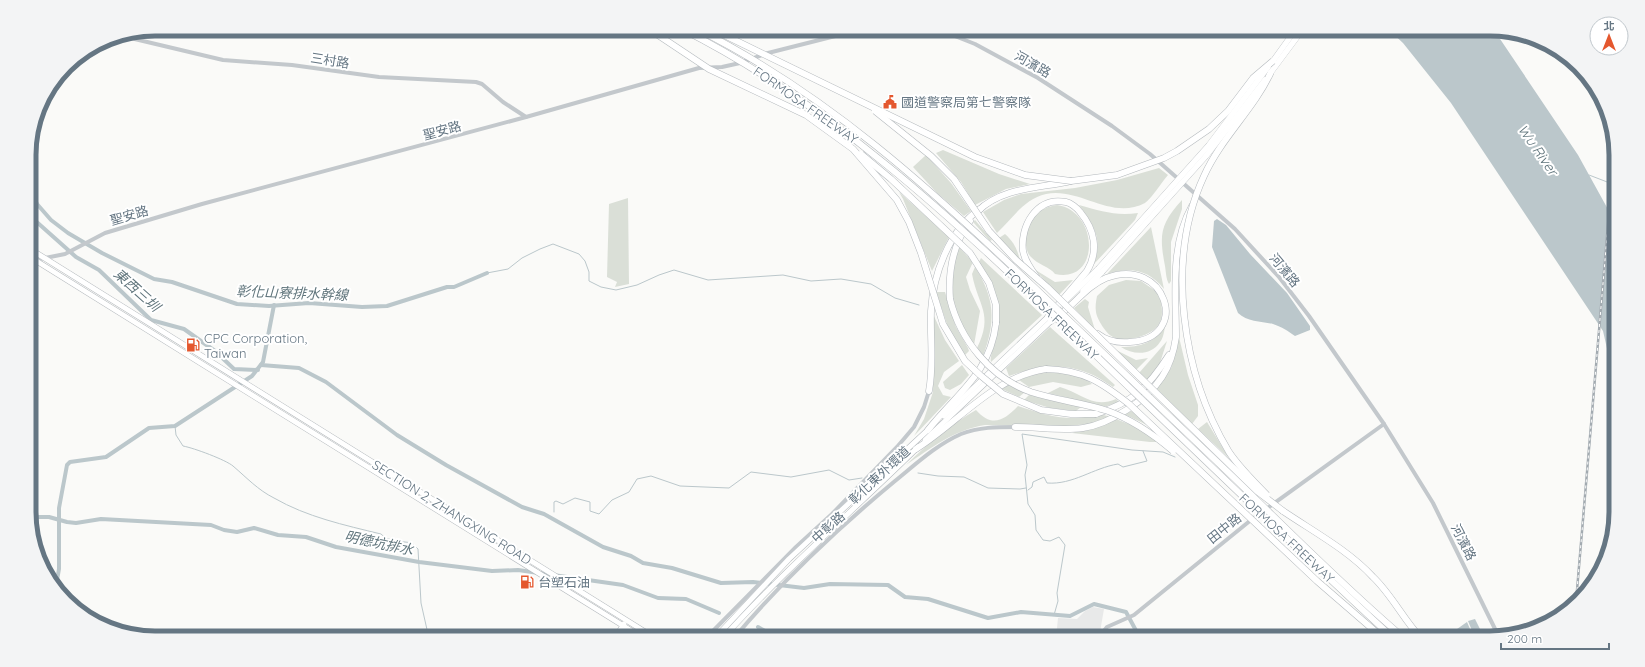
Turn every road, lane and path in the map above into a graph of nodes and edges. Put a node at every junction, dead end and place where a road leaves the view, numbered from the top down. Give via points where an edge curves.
1 (660, 36) edge
2 (696, 36) edge
3 (710, 36) edge
4 (726, 36) edge
5 (834, 36) edge
6 (955, 36) edge
7 (1291, 36) edge
8 (1298, 36) edge
9 (131, 38) edge
10 (1273, 61) junction
11 (1271, 72) junction
12 (872, 108) junction
13 (526, 118) junction
14 (853, 149) junction
15 (1071, 181) junction
16 (1195, 200) junction
17 (980, 209) junction
18 (36, 254) edge
19 (42, 258) junction
20 (36, 259) edge
21 (36, 261) edge
22 (1100, 270) junction
23 (1047, 287) junction
24 (1049, 319) junction
25 (1082, 321) junction
26 (1174, 347) junction
27 (929, 391) joint
28 (1384, 424) junction
29 (1015, 427) joint
30 (928, 430) junction
31 (916, 449) junction
32 (1191, 463) junction
33 (1283, 511) junction
34 (626, 620) junction
35 (623, 626) junction
36 (620, 631) edge
37 (632, 631) edge
38 (644, 631) edge
39 (713, 631) edge
40 (722, 631) edge
41 (729, 631) edge
42 (740, 631) edge
43 (1104, 631) edge
44 (1375, 631) edge
45 (1385, 631) edge
46 (1396, 631) edge
47 (1414, 631) edge
48 (1496, 631) edge

1 - 14 highway, bridge via 709,69 806,115
2 - 45 highway, FORMOSA FREEWAY, bridge via 774,82 827,118 894,170 992,256
3 - 46 highway, FORMOSA FREEWAY, bridge via 799,88 855,128 925,186
4 - 12 highway, bridge
5 - 13 street, 聖安路 via 768,52 740,64 699,68
6 - 28 street, 河濱路 via 1038,78 1150,154 1204,200 1279,277 1310,316
7 - 10 highway
8 - 11 highway
9 - 13 street, 三村路 via 223,60 292,65 379,77 476,82
10 - 15 highway, bridge via 1253,78 1209,129 1177,151 1117,175
10 - 22 highway, bridge via 1209,145
11 - 16 highway, bridge via 1265,85 1210,164
11 - 22 highway, bridge via 1206,156
12 - 15 highway, bridge via 1003,169 1024,175
12 - 23 highway, bridge via 881,118 931,156 954,179 989,231 1016,260
13 - 19 street, 聖安路 via 202,204 110,231 68,253
14 - 26 highway, bridge via 885,184 909,222 943,324 965,361 1003,394 1017,401 1058,413 1096,414 1119,406 1139,393 1162,367
14 - 30 highway, bridge via 872,162 970,253 989,283 996,306 994,340 982,368
15 - 17 highway, bridge via 1010,193
16 - 26 highway, bridge via 1183,224 1179,242
16 - 33 highway, bridge via 1187,228 1183,289 1185,323 1196,379 1206,408 1230,453
17 - 27 highway via 954,236 935,284 931,309 932,371
17 - 32 highway, bridge via 966,226 953,254 950,299 958,323 982,359 1004,377 1030,392 1122,417 1147,430
18 - 19 main road
19 - 20 street, 聖安路
19 - 34 main road, SECTION 2, ZHANGXING ROAD
21 - 35 main road, SECTION 2, ZHANGXING ROAD
22 - 24 highway
23 - 24 highway, bridge via 1030,267 1024,251 1024,232 1033,212 1046,204 1066,202 1079,210 1091,227 1094,235 1094,254 1091,264
23 - 25 highway, bridge
24 - 25 highway, bridge via 1096,284 1125,274 1143,278 1159,289 1166,305 1162,326 1149,337 1126,343 1107,340
24 - 30 main road, 彰化東外環道
24 - 31 main road, 彰化東外環道
25 - 33 highway, bridge via 1257,491
26 - 29 highway via 1168,367 1156,386 1133,406 1111,419 1084,428
27 - 39 street, 中彰路 via 918,418 906,436 832,514
28 - 43 street, 田中路 via 1250,520 1129,617
28 - 48 street, 河濱路 via 1433,503
29 - 42 street, 中彰路 via 978,429 940,446 872,500 778,588
30 - 40 main road, 彰化東外環道 via 789,559
31 - 32 highway, bridge via 936,437 964,412 1000,386 1025,374 1046,370 1072,371 1097,380 1129,404
31 - 41 main road, 彰化東外環道 via 823,535
32 - 44 highway, bridge via 1317,581
33 - 47 highway via 1362,566 1388,593
34 - 35 main road
34 - 38 main road, SECTION 2, ZHANGXING ROAD
35 - 36 main road
35 - 37 main road, SECTION 2, ZHANGXING ROAD

